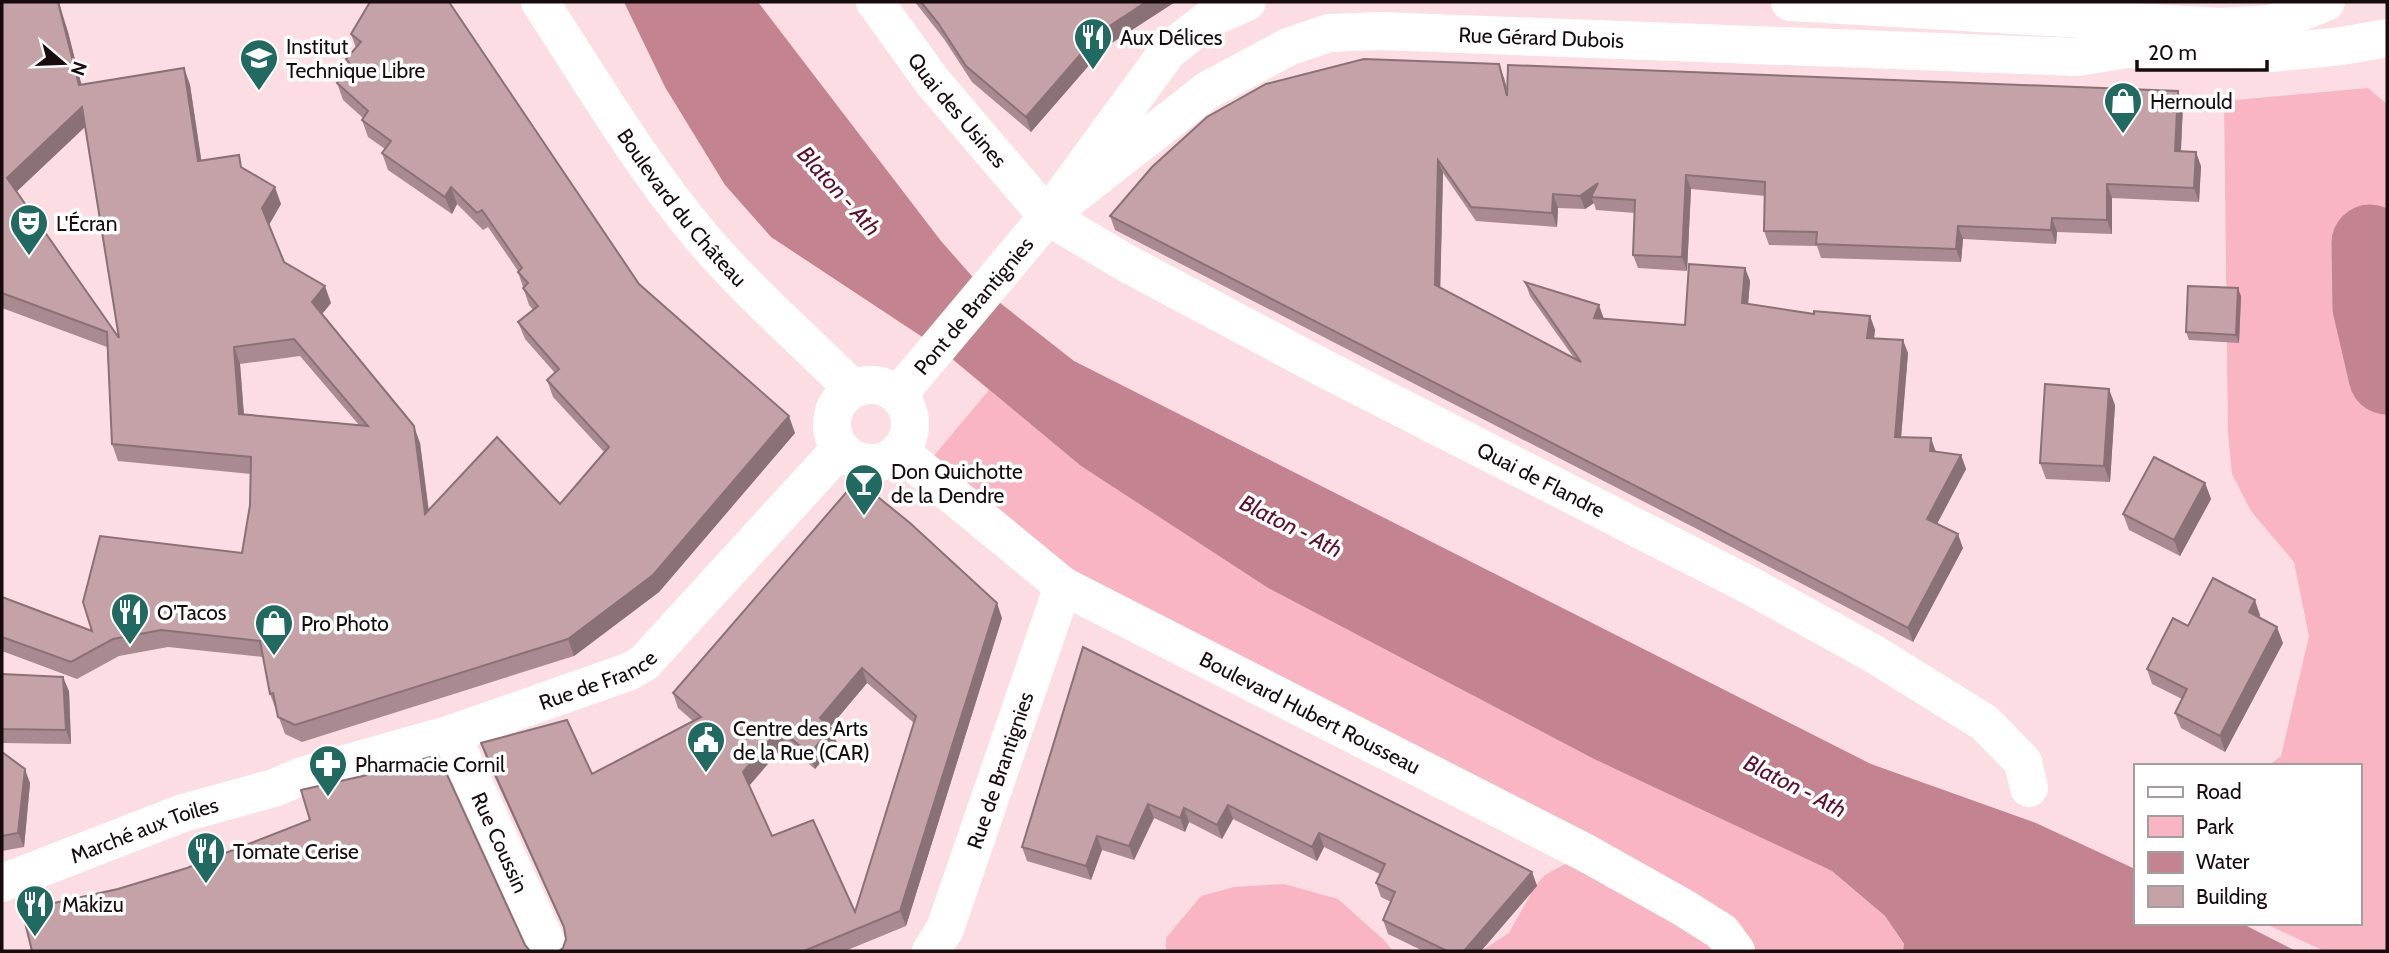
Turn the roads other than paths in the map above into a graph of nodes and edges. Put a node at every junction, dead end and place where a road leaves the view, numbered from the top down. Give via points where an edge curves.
1 (540, 2) edge
2 (875, 2) edge
3 (1247, 2) edge
4 (1790, 2) edge
5 (2326, 2) edge
6 (2387, 38) edge
7 (1047, 216) junction
8 (853, 388) junction
9 (898, 395) junction
10 (840, 449) junction
11 (899, 451) junction
12 (1063, 586) junction
13 (452, 734) junction
14 (2026, 775) dead end
15 (274, 788) joint
16 (9, 881) edge
17 (550, 951) edge
18 (931, 951) edge
19 (1736, 951) edge

1 - 8 street, Boulevard du Château via 701,236
2 - 7 street, Quai des Usines via 932,81
3 - 7 street via 1209,19 1168,51
4 - 5 street via 2220,27 2272,24
6 - 7 street, Rue Gérard Dubois via 2272,53 2128,50 2077,57 1329,33 1288,47 1208,90
7 - 9 street, Pont de Brantignies
7 - 14 street, Quai de Flandre via 1327,370 1749,585 1874,654 1985,723
8 - 9 street via 875,384
8 - 10 street via 832,416
9 - 11 street via 911,427
10 - 11 street via 863,463 889,459
10 - 13 street, Rue de France via 644,663
11 - 12 street, Boulevard Hubert Rousseau
12 - 18 street, Rue de Brantignies via 945,929
12 - 19 street, Boulevard Hubert Rousseau via 1586,853 1722,932
13 - 15 street, Rue de France
13 - 17 street, Rue Coussin
15 - 16 street, Marché aux Toiles via 183,813

